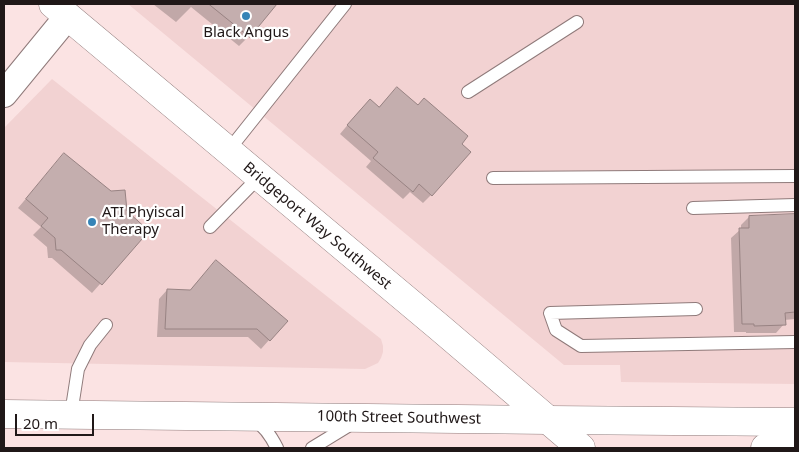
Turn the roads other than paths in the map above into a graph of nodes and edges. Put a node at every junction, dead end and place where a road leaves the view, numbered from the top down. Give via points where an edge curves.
1 (345, 4) edge
2 (64, 10) edge
3 (577, 22) dead end
4 (468, 92) dead end
5 (4, 94) edge
6 (228, 151) junction
7 (795, 176) edge
8 (259, 177) junction
9 (493, 178) dead end
10 (795, 205) edge
11 (693, 208) dead end
12 (210, 227) dead end
13 (696, 309) dead end
14 (106, 325) dead end
15 (795, 342) edge
16 (4, 414) edge
17 (70, 414) junction
18 (248, 417) junction
19 (362, 418) junction
20 (549, 420) junction
21 (795, 422) edge
22 (795, 439) edge
23 (278, 448) edge
24 (312, 448) edge
25 (581, 448) edge
26 (765, 448) edge

1 - 6 lane
2 - 5 street
2 - 6 main road, Bridgeport Way Southwest
3 - 4 lane
6 - 8 main road, Bridgeport Way Southwest
7 - 9 lane
8 - 12 lane
8 - 20 main road, Bridgeport Way Southwest
10 - 11 lane
13 - 15 lane via 550,313 556,330 581,346
14 - 17 lane via 90,345 78,369
16 - 17 main road, 100th Street Southwest
17 - 18 main road, 100th Street Southwest
18 - 19 main road, 100th Street Southwest
18 - 23 lane via 268,432
19 - 20 main road, 100th Street Southwest
19 - 24 lane
20 - 21 main road, 100th Street Southwest
20 - 25 main road, Bridgeport Way Southwest
22 - 26 main road

